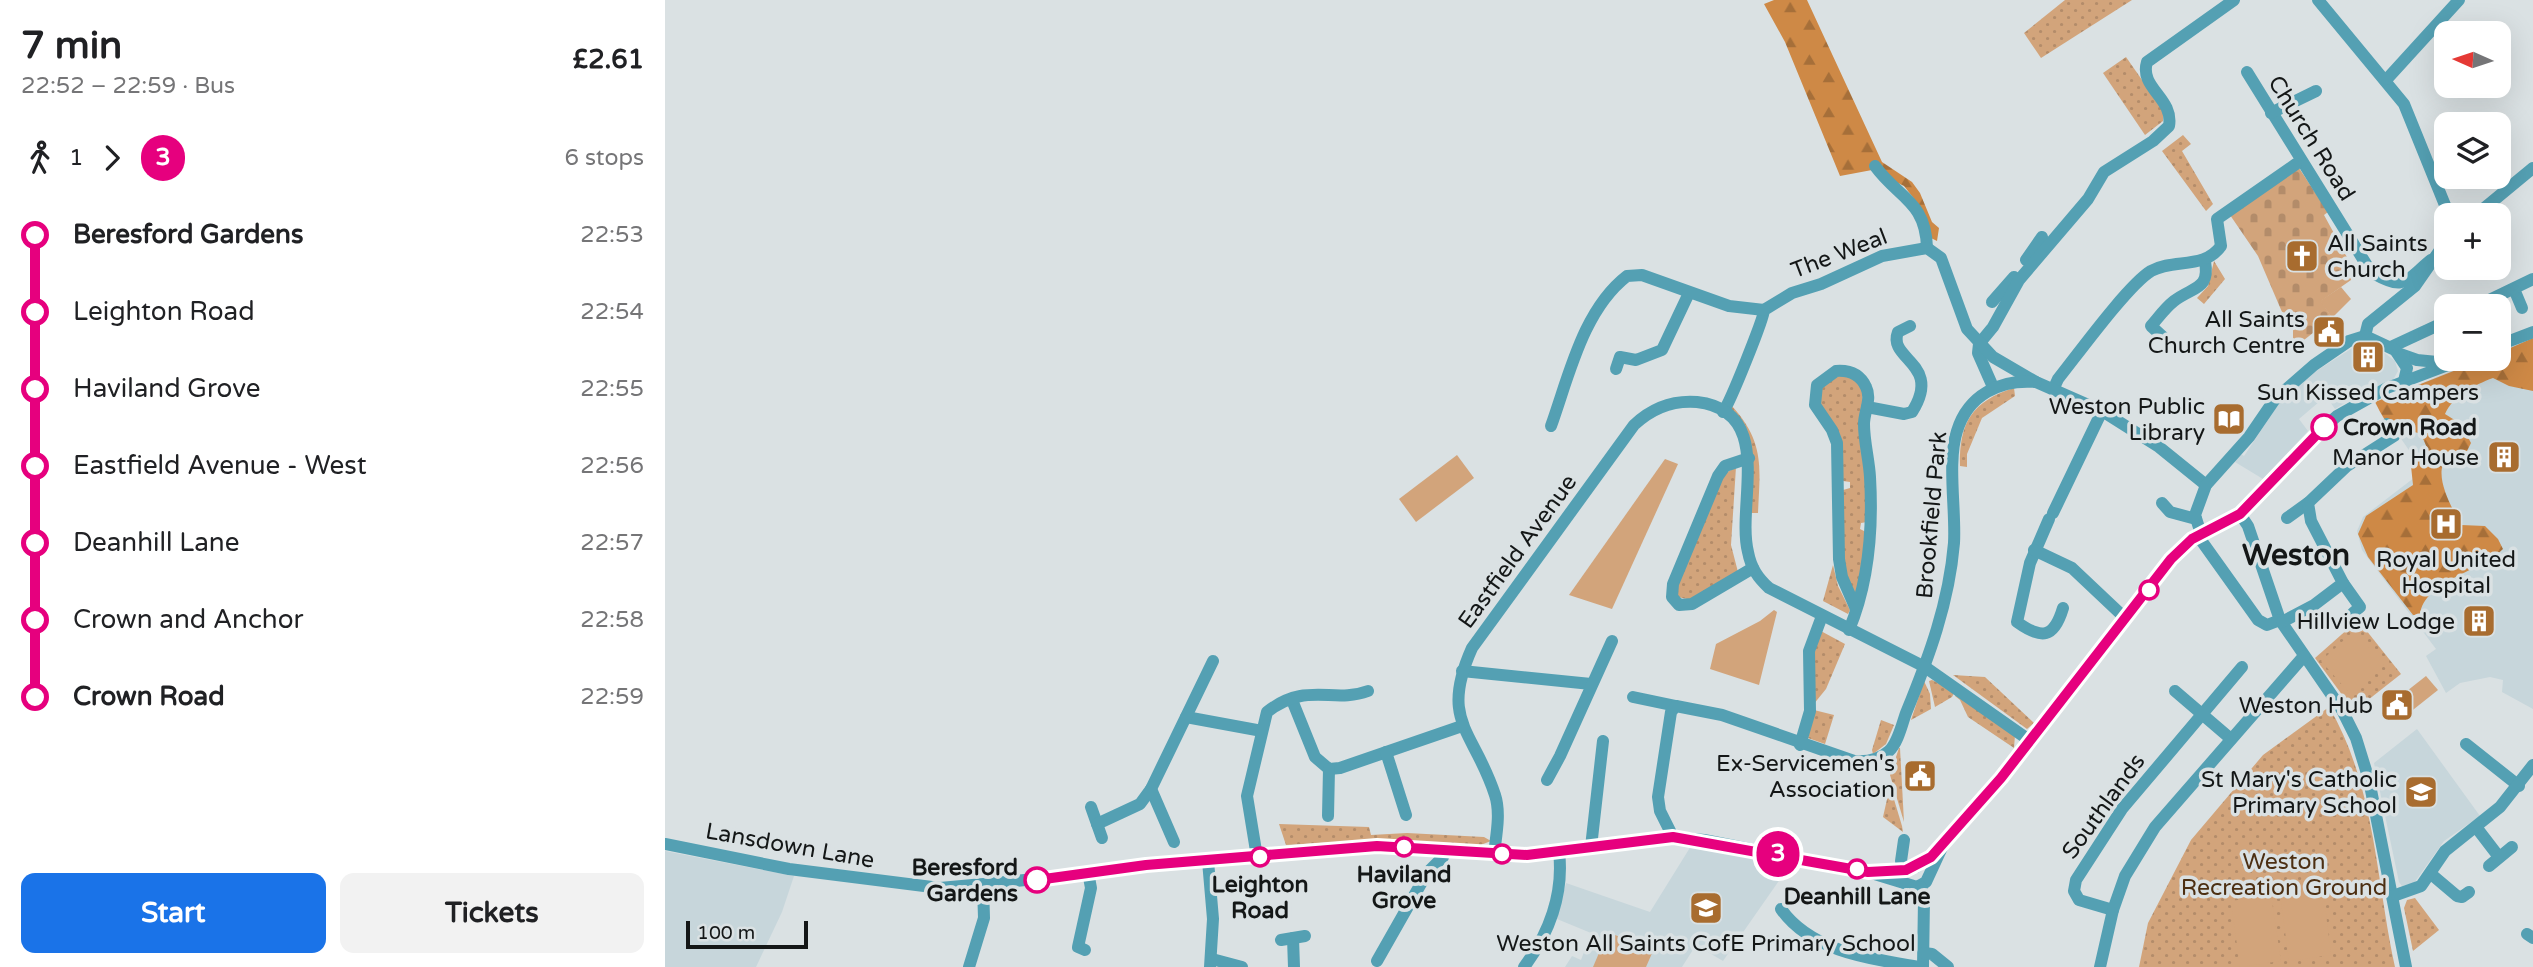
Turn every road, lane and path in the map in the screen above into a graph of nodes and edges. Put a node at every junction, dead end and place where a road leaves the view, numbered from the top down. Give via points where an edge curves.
1 (2234, 0) edge
2 (2318, 0) edge
3 (2459, 0) edge
4 (2247, 72) dead end
5 (2387, 79) junction
6 (2316, 91) dead end
7 (2271, 113) junction
8 (2296, 164) dead end
9 (1875, 166) dead end
10 (2533, 168) edge
11 (2444, 203) edge
12 (2491, 203) edge
13 (2042, 237) dead end
14 (1927, 248) junction
15 (2434, 256) edge
16 (2431, 260) junction
17 (2205, 261) junction
18 (2017, 278) junction
19 (2533, 279) edge
20 (2514, 289) junction
21 (1689, 293) junction
22 (2503, 294) edge
23 (1992, 302) dead end
24 (2522, 308) dead end
25 (1764, 310) junction
26 (1910, 326) dead end
27 (2434, 328) edge
28 (2533, 332) edge
29 (2365, 336) junction
30 (2163, 337) dead end
31 (2511, 340) edge
32 (1979, 344) junction
33 (2395, 351) junction
34 (2434, 363) edge
35 (1616, 369) dead end
36 (2434, 370) edge
37 (2404, 381) junction
38 (2036, 382) junction
39 (1993, 387) junction
40 (2053, 390) junction
41 (1867, 407) junction
42 (2102, 411) junction
43 (1724, 412) junction
44 (2387, 425) dead end
45 (1551, 426) dead end
46 (1749, 458) junction
47 (2206, 485) junction
48 (2162, 503) dead end
49 (2308, 503) junction
50 (2240, 514) junction
51 (2287, 518) dead end
52 (2196, 519) junction
53 (2199, 535) junction
54 (2034, 550) junction
55 (1753, 568) junction
56 (2343, 583) junction
57 (2062, 608) dead end
58 (1856, 609) junction
59 (2353, 613) dead end
60 (1822, 616) junction
61 (2125, 618) junction
62 (2281, 621) junction
63 (1849, 630) junction
64 (1612, 641) dead end
65 (2304, 656) junction
66 (1213, 661) dead end
67 (1924, 667) junction
68 (2242, 667) dead end
69 (1462, 671) junction
70 (1591, 684) junction
71 (1368, 690) dead end
72 (2174, 692) dead end
73 (1633, 697) dead end
74 (1292, 700) junction
75 (1676, 706) junction
76 (2202, 715) junction
77 (1186, 718) junction
78 (1462, 726) junction
79 (1262, 731) junction
80 (2231, 739) junction
81 (2029, 740) junction
82 (1603, 741) dead end
83 (2466, 744) dead end
84 (1800, 745) junction
85 (1386, 752) junction
86 (2533, 765) edge
87 (1329, 769) junction
88 (1546, 780) dead end
89 (2519, 786) junction
90 (1151, 789) junction
91 (1091, 807) dead end
92 (1407, 815) dead end
93 (1329, 818) dead end
94 (1097, 824) junction
95 (2476, 828) junction
96 (1673, 837) junction
97 (1102, 838) dead end
98 (1904, 840) dead end
99 (1174, 842) dead end
100 (665, 844) edge
101 (1591, 847) junction
102 (2512, 847) dead end
103 (1444, 849) junction
104 (1559, 852) junction
105 (1495, 854) junction
106 (1257, 857) junction
107 (1208, 861) junction
108 (1088, 872) junction
109 (2431, 874) junction
110 (1915, 875) junction
111 (983, 886) junction
112 (2469, 892) dead end
113 (2393, 896) junction
114 (1781, 909) dead end
115 (2113, 910) junction
116 (1293, 938) dead end
117 (1085, 950) dead end
118 (1924, 953) junction
119 (1377, 961) dead end
120 (1211, 963) edge
121 (968, 967) edge
122 (1242, 967) edge
123 (1294, 967) edge
124 (1524, 967) edge
125 (1921, 967) edge
126 (1948, 967) edge
127 (2100, 967) edge
128 (2406, 967) edge

1 - 18 street via 2147,61 2147,79 2169,107 2169,126 2104,172 2088,199
2 - 5 street
3 - 5 street
4 - 7 street, Church Road
5 - 11 street via 2404,104
6 - 7 street
7 - 16 street, Church Road via 2371,272 2394,285 2401,284
8 - 17 street via 2217,219 2221,247
9 - 14 street via 1913,202
10 - 12 street
13 - 18 street
14 - 25 street, The Weal via 1882,256 1792,293
14 - 32 street via 1941,258 1956,305
15 - 16 street
16 - 29 street via 2409,292 2368,324
17 - 30 street via 2207,274 2202,285 2176,299 2151,327
17 - 40 street via 2161,266 2141,278
18 - 23 street
18 - 32 street via 1993,327
19 - 20 street
20 - 22 street
20 - 24 street
21 - 25 street via 1738,308
21 - 35 street via 1665,347 1636,360 1620,357
21 - 45 street via 1638,274 1627,276 1616,286 1585,335
25 - 43 street
26 - 41 street via 1898,332 1896,343 1918,368 1921,387 1916,406 1904,414
27 - 33 street
28 - 31 street
29 - 33 street
29 - 47 street via 2349,341 2281,392
32 - 38 street
32 - 39 street via 1978,353
33 - 34 street
33 - 37 street via 2407,368
36 - 37 street
37 - 50 street via 2337,416
38 - 39 street
38 - 40 street
39 - 67 street, Brookfield Park via 1969,408 1956,432 1949,581
40 - 42 street
41 - 58 street via 1870,537
41 - 58 street via 1867,389 1853,373 1830,373 1817,385 1815,405 1837,443 1839,559
42 - 47 street via 2159,447
42 - 54 street
43 - 46 street via 1745,438
43 - 69 street, Eastfield Avenue via 1702,403 1680,402 1660,407 1634,425 1472,648
44 - 49 street via 2394,436 2347,466
46 - 55 street via 1745,538
46 - 55 street via 1725,466 1718,476 1673,584 1672,597 1679,605 1692,604
47 - 52 street
48 - 52 street via 2170,512
49 - 51 street
49 - 56 street via 2311,521
50 - 53 street
50 - 62 street
52 - 53 street
53 - 61 street via 2171,559
53 - 62 street via 2257,620 2267,625
54 - 57 street via 2017,622 2051,633
54 - 61 street via 2072,568
55 - 60 street via 1769,589
56 - 59 street via 2360,607
56 - 62 street via 2314,605
58 - 63 street
60 - 63 street
60 - 84 street via 1809,651 1810,712
61 - 81 street
62 - 65 street
63 - 67 street
64 - 70 street
65 - 80 street
65 - 113 street via 2342,710 2355,738 2369,780
66 - 77 street
67 - 81 street
67 - 84 street, Brookfield Park via 1891,750 1881,757 1854,761
68 - 76 street, Southlands
69 - 70 street
69 - 78 street, Eastfield Avenue via 1457,696
70 - 88 street
71 - 74 street via 1357,695 1311,692
72 - 76 street
73 - 75 street, Brookfield Park
74 - 79 street via 1267,712
74 - 87 street via 1315,757
75 - 84 street, Brookfield Park via 1722,715
75 - 96 street via 1671,712 1658,797
76 - 80 street
76 - 115 street, Southlands via 2122,809 2076,880 2074,891 2079,900
77 - 79 street
77 - 90 street
78 - 85 street
78 - 105 street, Eastfield Avenue via 1496,797
79 - 106 street via 1247,796
80 - 115 street via 2155,827 2125,876
81 - 110 street
82 - 101 street
83 - 89 street
85 - 87 street
85 - 92 street
86 - 89 street
87 - 93 street
89 - 95 street
90 - 94 street via 1140,804
90 - 99 street
91 - 94 street
94 - 97 street
95 - 102 street via 2494,862
95 - 109 street via 2445,851
96 - 101 street, Lansdown Lane
96 - 110 street, Lansdown Lane via 1868,872
98 - 110 street via 1901,861
100 - 111 street, Lansdown Lane via 870,881 940,888
101 - 104 street, Lansdown Lane
103 - 105 street, Lansdown Lane
103 - 106 street, Lansdown Lane via 1377,846
103 - 119 street
104 - 105 street, Lansdown Lane
104 - 124 street via 1558,887 1549,928
106 - 107 street, Lansdown Lane
107 - 108 street, Lansdown Lane
107 - 120 street
108 - 111 street, Lansdown Lane
108 - 117 street via 1091,888 1079,947
109 - 112 street via 2457,896
109 - 113 street via 2416,890
110 - 118 street
111 - 121 street via 984,918
113 - 128 street
114 - 125 street via 1792,922 1838,949
115 - 127 street
116 - 123 street
118 - 125 street
118 - 126 street
120 - 122 street

